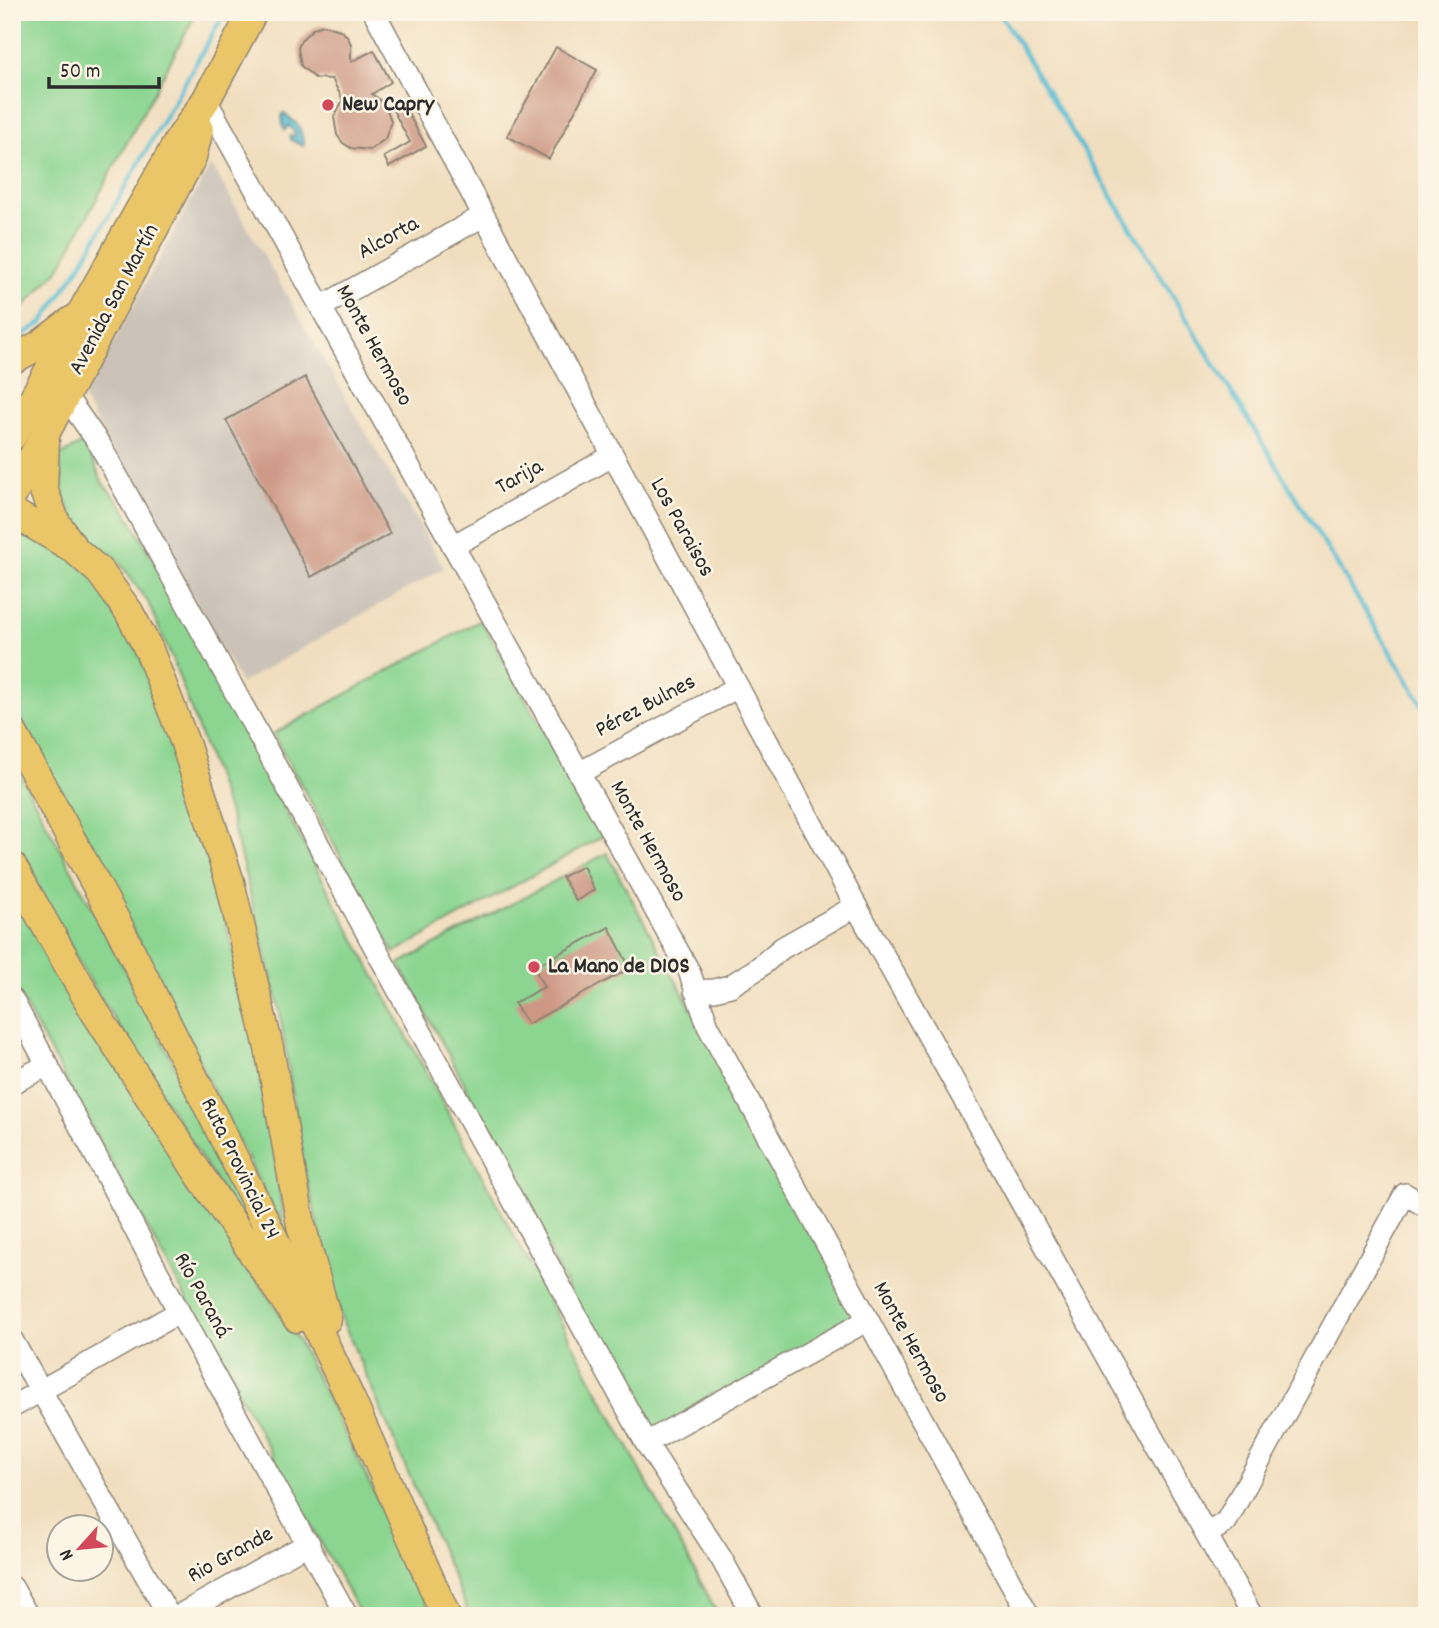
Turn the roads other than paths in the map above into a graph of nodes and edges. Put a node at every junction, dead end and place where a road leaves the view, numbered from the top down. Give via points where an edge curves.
1 (253, 12) edge
2 (373, 12) edge
3 (206, 100) junction
4 (483, 216) junction
5 (321, 307) junction
6 (83, 312) junction
7 (12, 360) edge
8 (65, 395) junction
9 (45, 432) junction
10 (12, 436) edge
11 (612, 456) junction
12 (12, 496) edge
13 (12, 512) edge
14 (453, 545) junction
15 (74, 549) junction
16 (738, 687) junction
17 (12, 731) edge
18 (579, 773) junction
19 (12, 866) edge
20 (856, 905) junction
21 (695, 991) junction
22 (12, 999) edge
23 (48, 1065) junction
24 (12, 1083) edge
25 (1427, 1207) edge
26 (179, 1312) junction
27 (868, 1320) junction
28 (12, 1340) edge
29 (41, 1391) junction
30 (352, 1402) junction
31 (12, 1408) edge
32 (646, 1443) junction
33 (1207, 1534) junction
34 (309, 1543) junction
35 (12, 1587) edge
36 (29, 1616) edge
37 (169, 1616) edge
38 (178, 1616) edge
39 (347, 1616) edge
40 (446, 1616) edge
41 (753, 1616) edge
42 (1029, 1616) edge
43 (1252, 1616) edge

1 - 3 main road, Avenida San Martín
2 - 4 street, Los Paraisos
3 - 5 street, Monte Hermoso
3 - 6 main road, Avenida San Martín via 178,140
3 - 8 main road, Avenida San Martín via 192,157
4 - 5 street, Alcorta
4 - 11 street, Los Paraisos
5 - 14 street, Monte Hermoso
6 - 7 main road
6 - 10 main road, Avenida San Martín
8 - 9 main road, Avenida San Martín
8 - 32 street via 100,445
9 - 12 main road, Avenida San Martín
9 - 15 main road via 43,488 55,521
11 - 14 street, Tarija
11 - 16 street, Los Paraisos
13 - 15 main road
14 - 18 street, Monte Hermoso
15 - 30 main road via 100,572 129,612 185,743 230,882 269,1048 301,1225
16 - 18 street, Pérez Bulnes
16 - 20 street, Los Paraisos
17 - 30 main road, Ruta Provincial 24 via 117,923
18 - 21 street, Monte Hermoso via 689,971
19 - 30 main road via 95,1012
20 - 21 street via 782,948 730,986
20 - 33 street, Los Paraisos
21 - 27 street, Monte Hermoso via 708,1026
22 - 23 street, Río Paraná
23 - 24 street
23 - 26 street, Río Paraná
25 - 33 street via 1405,1194 1226,1522
26 - 29 street
26 - 34 street, Río Paraná
27 - 32 street
27 - 42 street, Monte Hermoso
28 - 29 street
29 - 31 street
29 - 37 street
30 - 40 main road, Ruta Provincial 24
32 - 41 street
33 - 43 street, Los Paraisos
34 - 38 street, Rio Grande
34 - 39 street, Río Paraná
35 - 36 street

